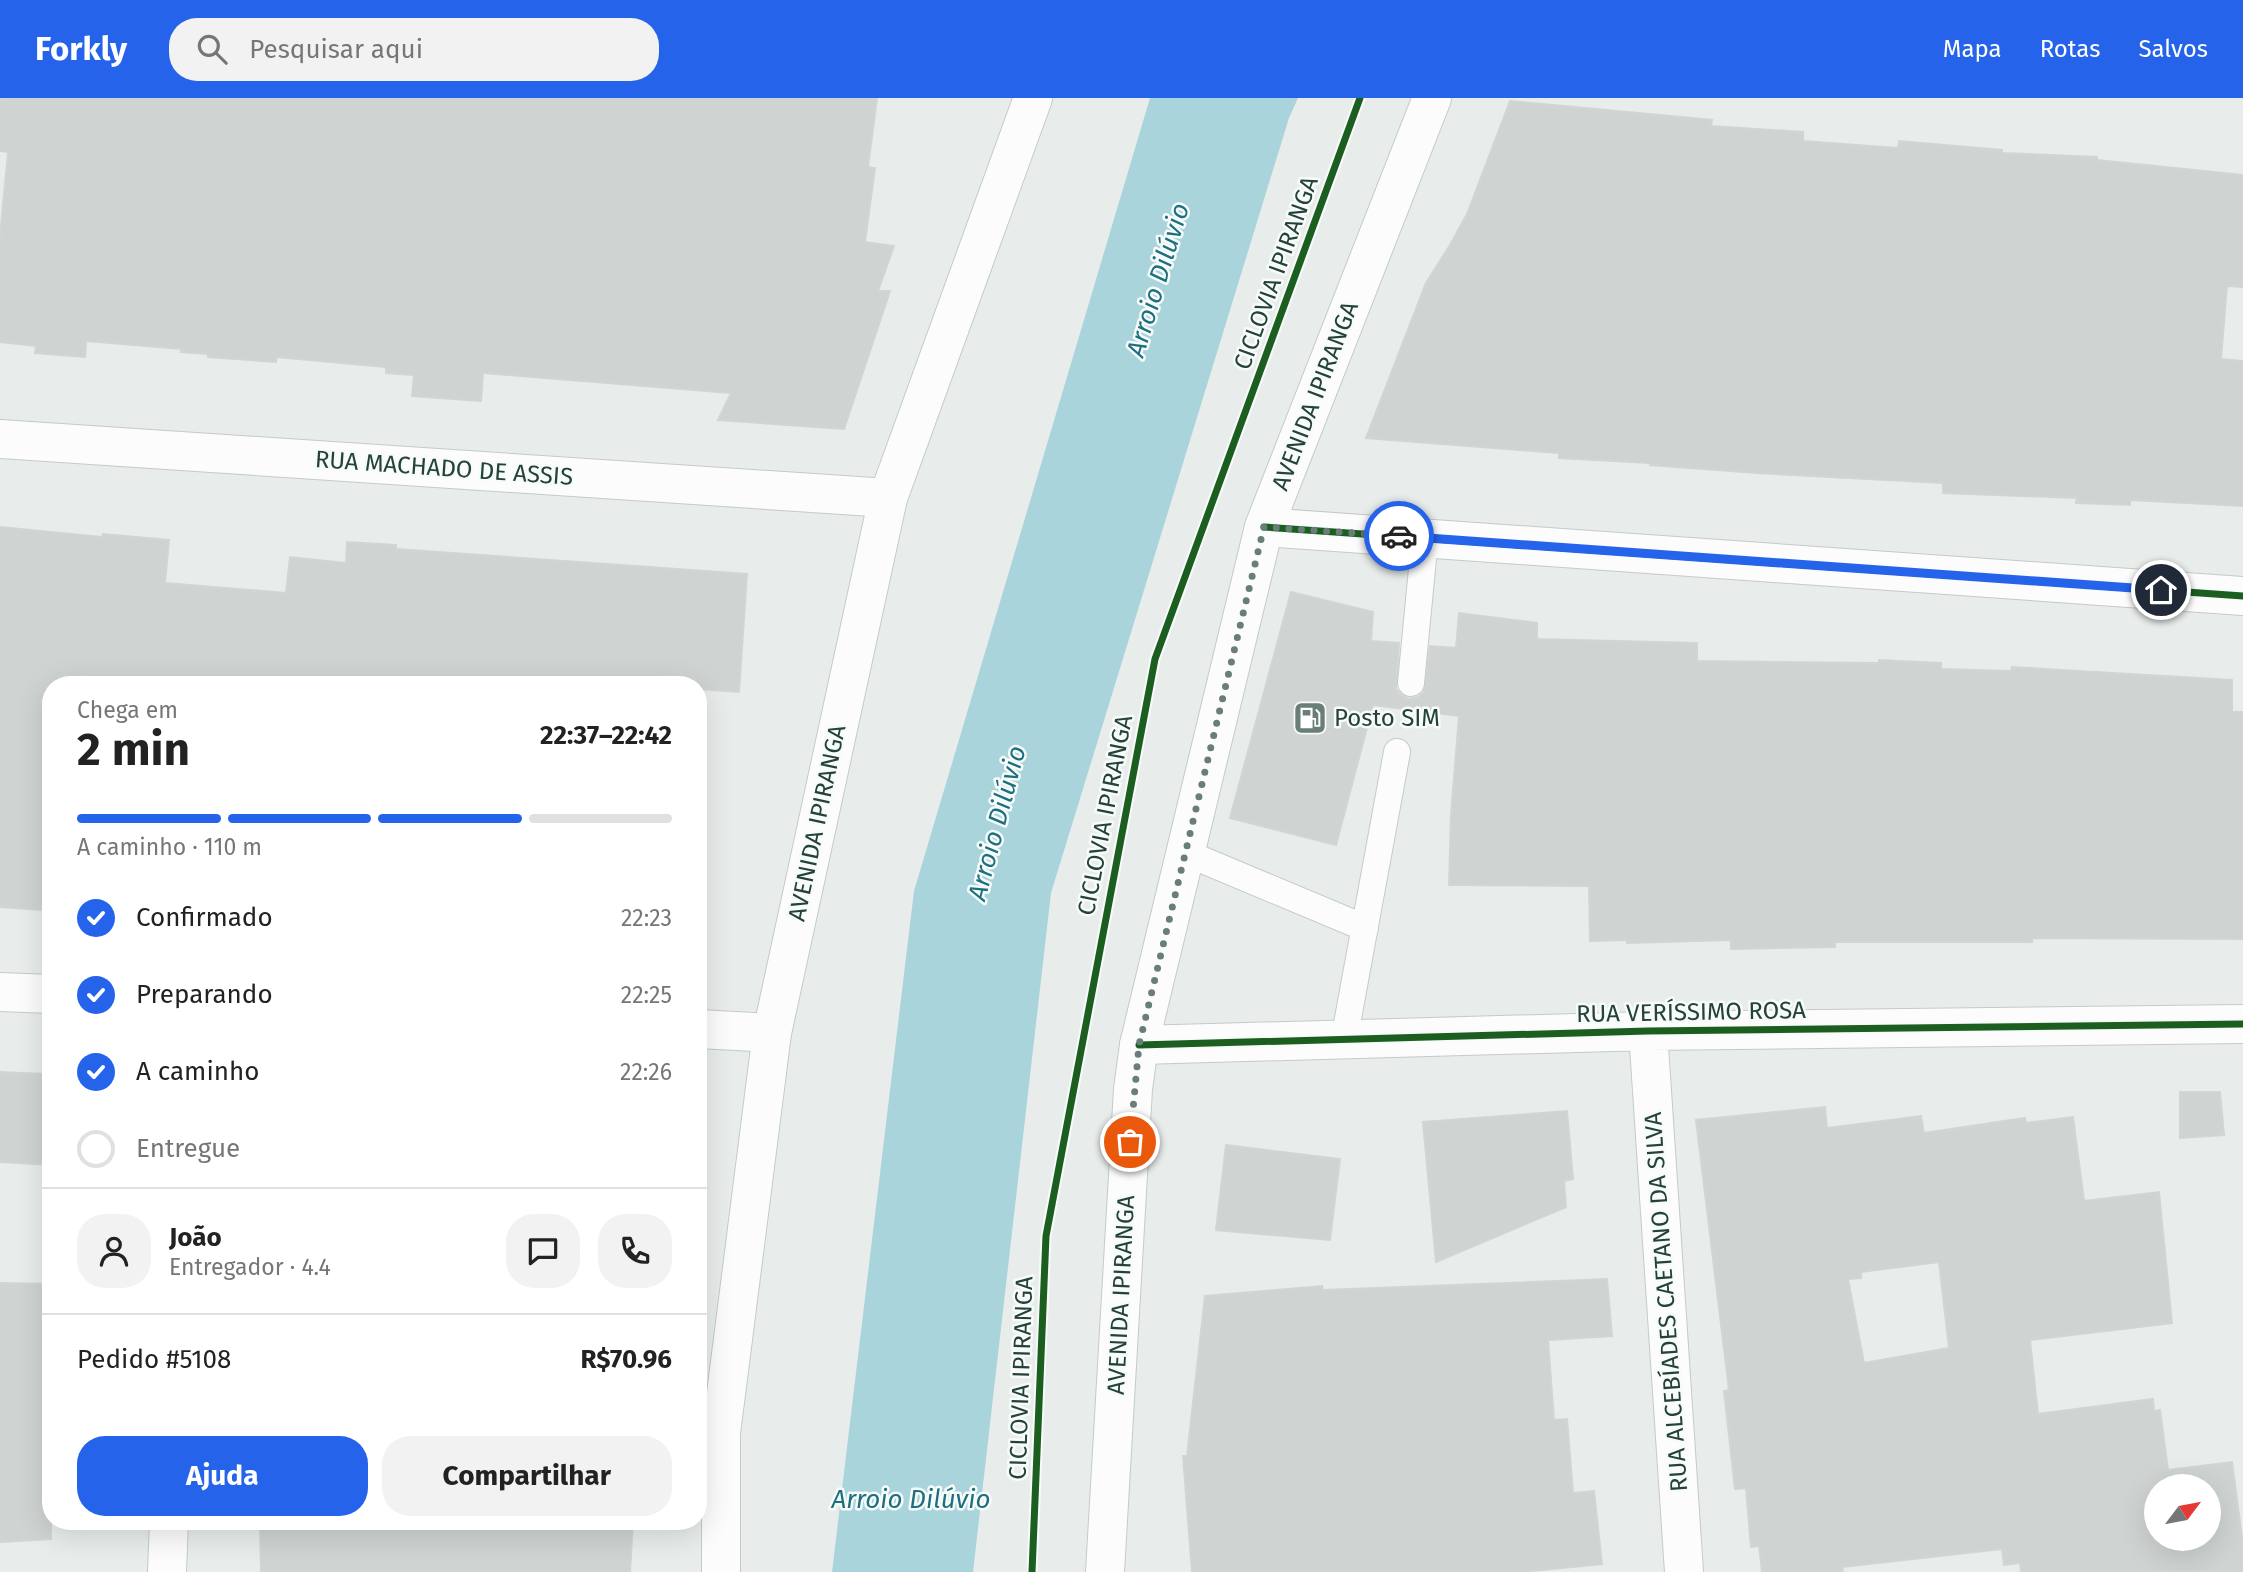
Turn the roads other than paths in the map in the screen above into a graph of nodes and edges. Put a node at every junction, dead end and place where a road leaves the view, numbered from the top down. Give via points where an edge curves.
1 (1032, 98) edge
2 (1432, 98) edge
3 (0, 439) edge
4 (888, 498) junction
5 (1264, 527) junction
6 (1425, 538) junction
7 (2243, 596) edge
8 (1411, 683) dead end
9 (1398, 752) dead end
10 (1186, 853) junction
11 (1365, 928) junction
12 (0, 992) edge
13 (42, 994) edge
14 (2243, 1024) edge
15 (707, 1029) edge
16 (1648, 1031) junction
17 (772, 1033) junction
18 (1344, 1040) junction
19 (1139, 1045) junction
20 (169, 1530) edge
21 (167, 1572) edge
22 (722, 1572) edge
23 (1105, 1572) edge
24 (1684, 1572) edge

1 - 4 street, AVENIDA IPIRANGA
2 - 5 street, AVENIDA IPIRANGA
3 - 4 street, RUA MACHADO DE ASSIS
4 - 17 street, AVENIDA IPIRANGA
5 - 6 street
5 - 10 street, AVENIDA IPIRANGA
6 - 7 street
6 - 8 lane
9 - 11 lane
10 - 11 lane
10 - 19 street, AVENIDA IPIRANGA
11 - 18 lane
12 - 13 street
14 - 16 street, RUA VERÍSSIMO ROSA
15 - 17 street
16 - 18 street, RUA VERÍSSIMO ROSA
16 - 24 street, RUA ALCEBÍADES CAETANO DA SILVA
17 - 22 street, AVENIDA IPIRANGA via 721,1433
18 - 19 street, RUA VERÍSSIMO ROSA
19 - 23 street, AVENIDA IPIRANGA
20 - 21 street

